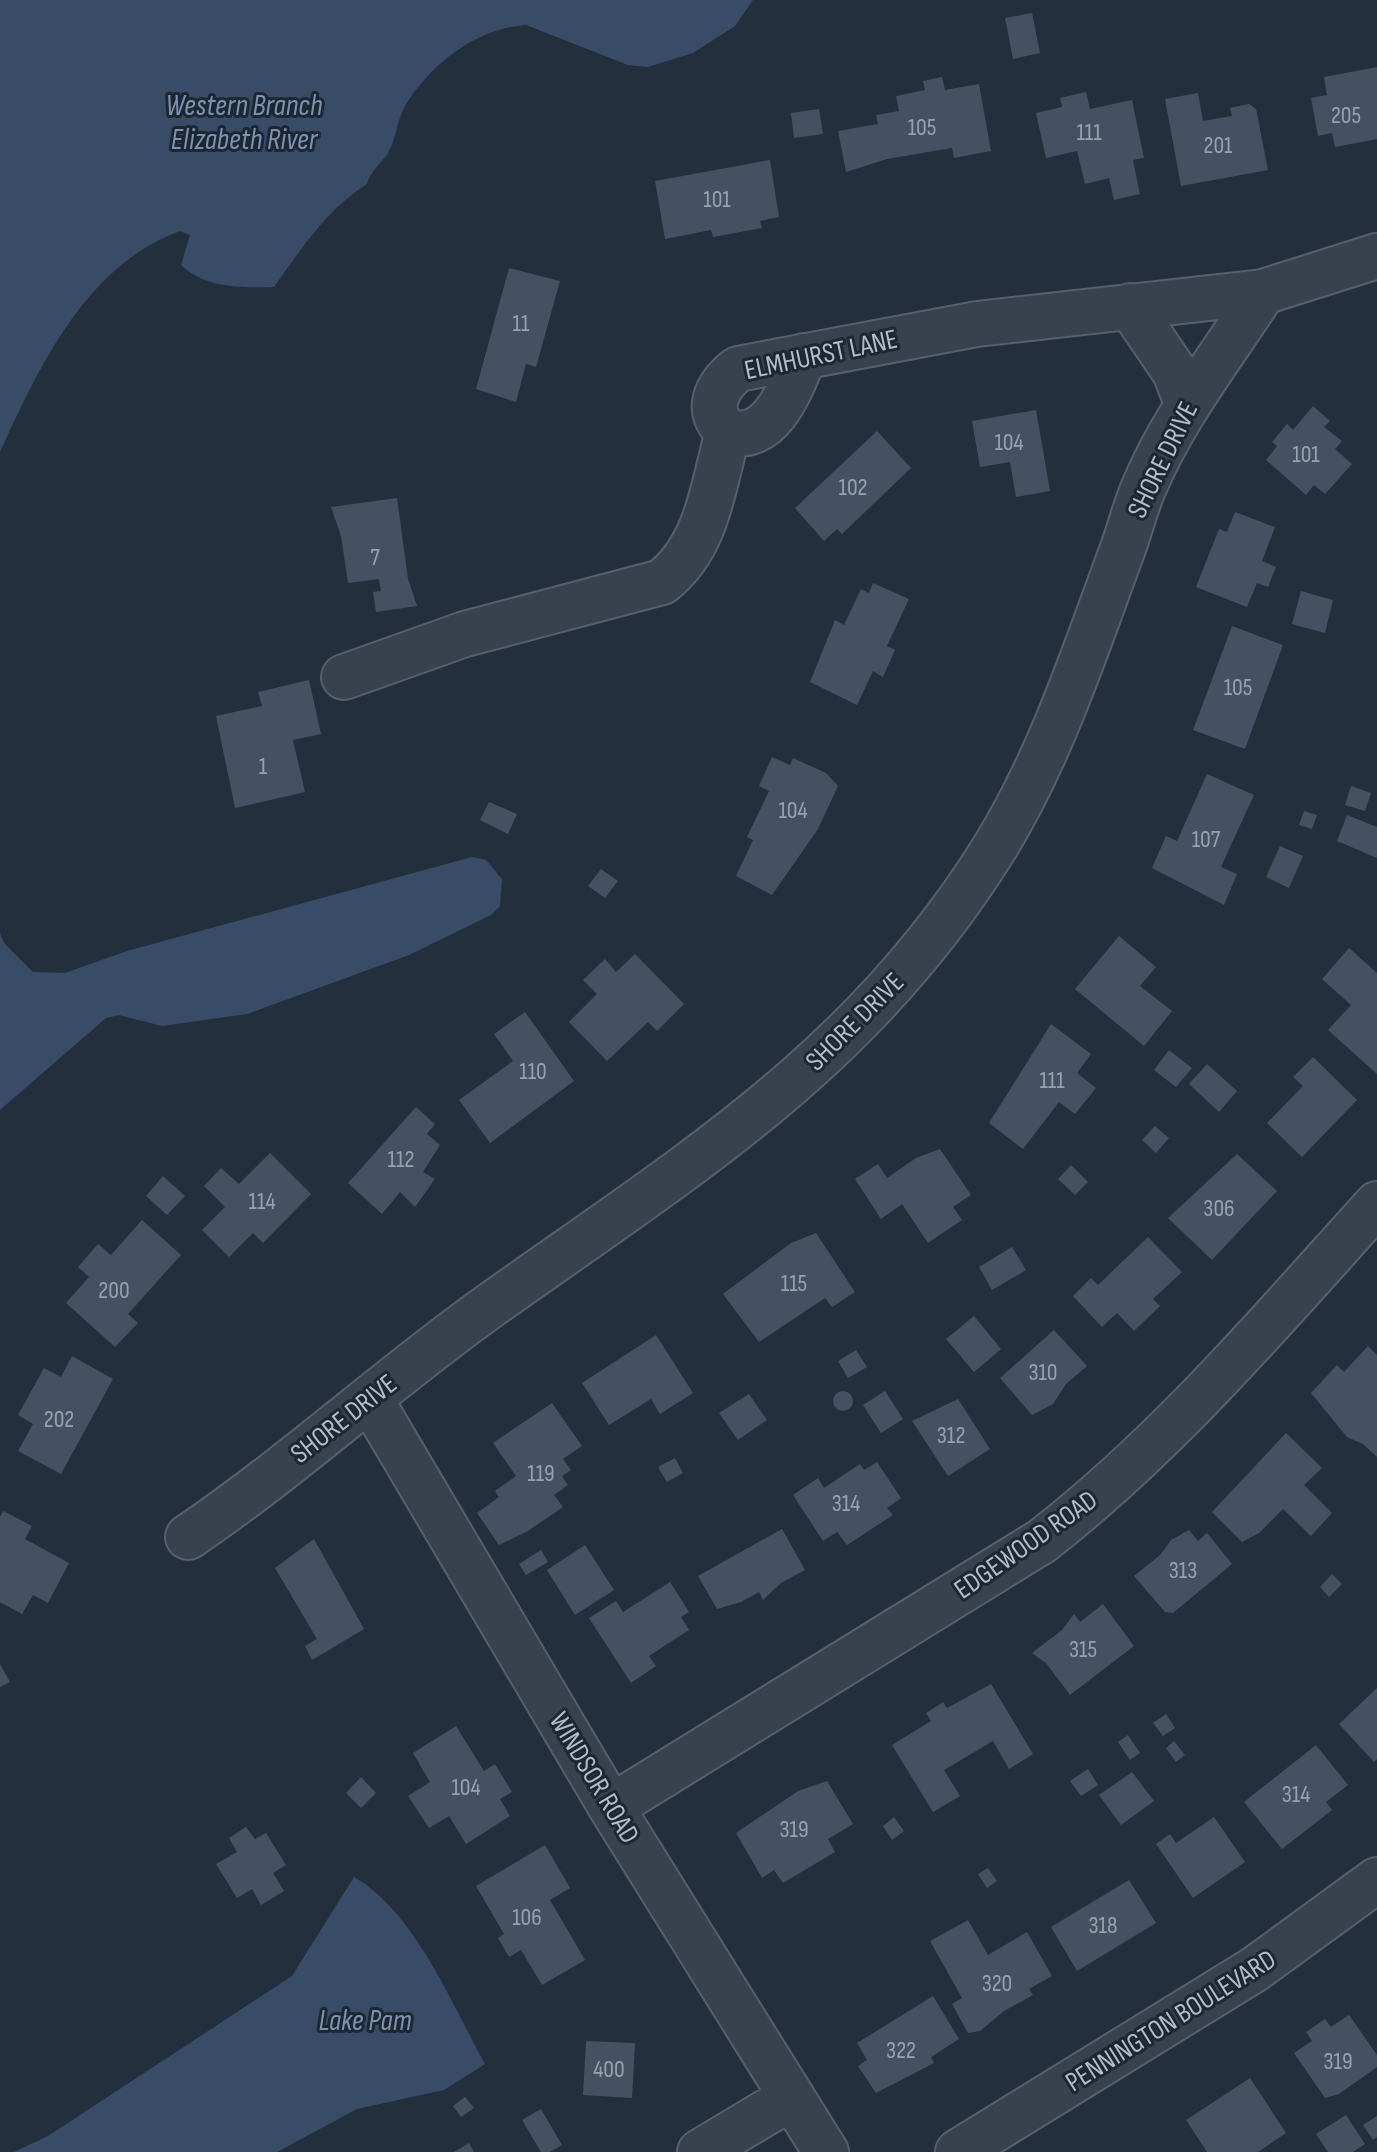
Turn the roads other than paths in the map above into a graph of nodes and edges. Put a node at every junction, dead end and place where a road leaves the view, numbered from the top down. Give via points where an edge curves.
1 (1377, 256) edge
2 (1263, 292) junction
3 (1130, 306) junction
4 (804, 356) junction
5 (1187, 403) junction
6 (728, 432) junction
7 (344, 677) dead end
8 (1377, 1204) edge
9 (370, 1399) junction
10 (188, 1537) dead end
11 (611, 1807) junction
12 (1377, 1880) edge
13 (792, 2097) junction
14 (700, 2152) edge
15 (826, 2152) edge
16 (958, 2152) edge

1 - 2 street, ELMHURST LANE
2 - 3 street, ELMHURST LANE
2 - 5 street, SHORE DRIVE
3 - 4 street, ELMHURST LANE via 977,324
3 - 5 street via 1175,372
4 - 6 street via 789,395 768,421 753,433
4 - 6 street, ELMHURST LANE via 738,369 723,380 714,397 714,413
5 - 9 street, SHORE DRIVE via 1143,488 1041,762 997,845 911,966 848,1032 747,1123 490,1306
6 - 7 street via 697,545 662,582 465,634
8 - 11 street, EDGEWOOD ROAD via 1270,1323 1093,1501 1042,1541
9 - 10 street, SHORE DRIVE
9 - 11 street, WINDSOR ROAD
11 - 13 street, WINDSOR ROAD
12 - 16 street, PENNINGTON BOULEVARD via 1255,1969
13 - 14 street
13 - 15 street, WINDSOR ROAD

